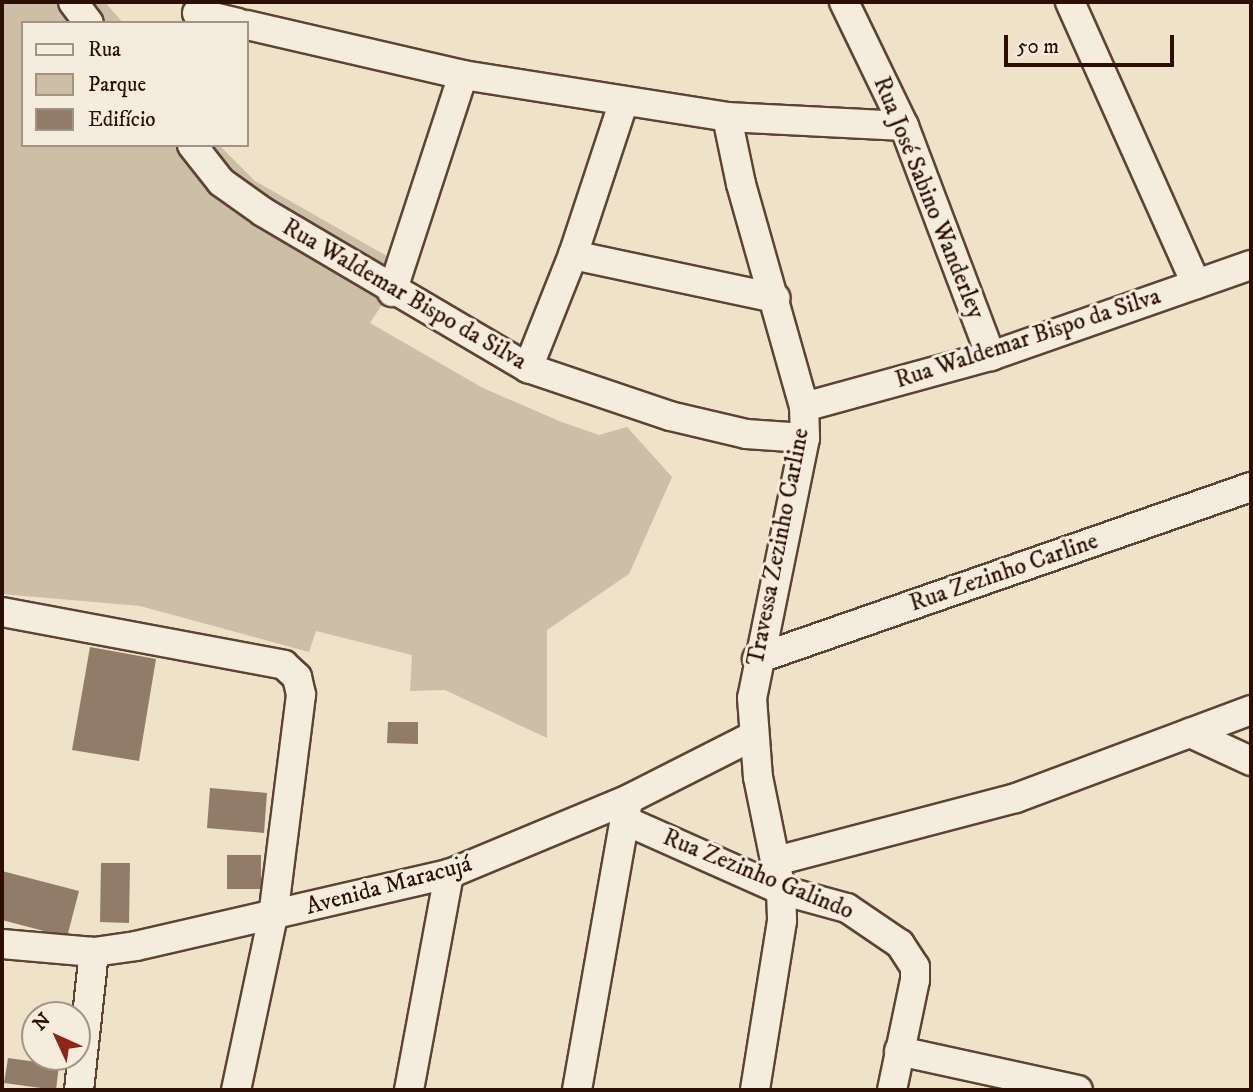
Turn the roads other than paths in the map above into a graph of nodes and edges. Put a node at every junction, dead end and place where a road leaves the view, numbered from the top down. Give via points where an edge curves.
1 (73, 2) edge
2 (844, 2) edge
3 (1070, 2) edge
4 (191, 13) edge
5 (87, 21) edge
6 (229, 21) edge
7 (248, 25) edge
8 (463, 75) junction
9 (624, 101) junction
10 (727, 117) junction
11 (904, 126) junction
12 (194, 147) edge
13 (573, 255) junction
14 (1251, 265) edge
15 (1196, 284) junction
16 (392, 292) junction
17 (775, 298) junction
18 (991, 356) junction
19 (528, 368) junction
20 (804, 407) junction
21 (805, 438) junction
22 (1251, 487) edge
23 (2, 612) edge
24 (757, 659) junction
25 (1251, 710) edge
26 (1190, 733) junction
27 (753, 736) junction
28 (1251, 761) edge
29 (626, 809) junction
30 (776, 861) junction
31 (449, 874) junction
32 (781, 890) junction
33 (273, 916) junction
34 (2, 944) edge
35 (94, 952) junction
36 (899, 1051) junction
37 (79, 1090) edge
38 (236, 1090) edge
39 (409, 1090) edge
40 (577, 1090) edge
41 (755, 1090) edge
42 (892, 1090) edge
43 (1078, 1090) edge

1 - 5 street
2 - 11 street, Rua José Sabino Wanderley
3 - 15 street
4 - 6 street
7 - 8 street
8 - 9 street
8 - 16 street
9 - 10 street
9 - 13 street
10 - 11 street
10 - 17 street, Travessa Zezinho Carline via 741,184
11 - 18 street, Rua José Sabino Wanderley
12 - 16 street, Rua Waldemar Bispo da Silva via 242,199
13 - 17 street
13 - 19 street
14 - 15 street, Rua Waldemar Bispo da Silva
15 - 18 street, Rua Waldemar Bispo da Silva
16 - 19 street, Rua Waldemar Bispo da Silva
17 - 20 street, Travessa Zezinho Carline
18 - 20 street, Rua Waldemar Bispo da Silva
19 - 21 street, Rua Waldemar Bispo da Silva via 670,416 746,434
20 - 21 street, Travessa Zezinho Carline
21 - 24 street, Travessa Zezinho Carline
22 - 24 street, Rua Zezinho Carline
23 - 33 street via 186,644 291,670 301,695
24 - 27 street, Travessa Zezinho Carline
25 - 26 street
26 - 28 street
26 - 30 street via 1016,798
27 - 29 street, Avenida Maracujá
27 - 30 street, Travessa Zezinho Carline
29 - 31 street, Avenida Maracujá
29 - 32 street, Rua Zezinho Galindo
29 - 40 street
30 - 32 street, Travessa Zezinho Carline
31 - 33 street, Avenida Maracujá
31 - 39 street
32 - 36 street, Rua Zezinho Galindo via 848,908 910,956 915,980
32 - 41 street, Travessa Zezinho Carline via 778,957
33 - 35 street, Avenida Maracujá via 180,939
33 - 38 street
34 - 35 street, Avenida Maracujá
35 - 37 street
36 - 42 street, Rua Zezinho Galindo
36 - 43 street

